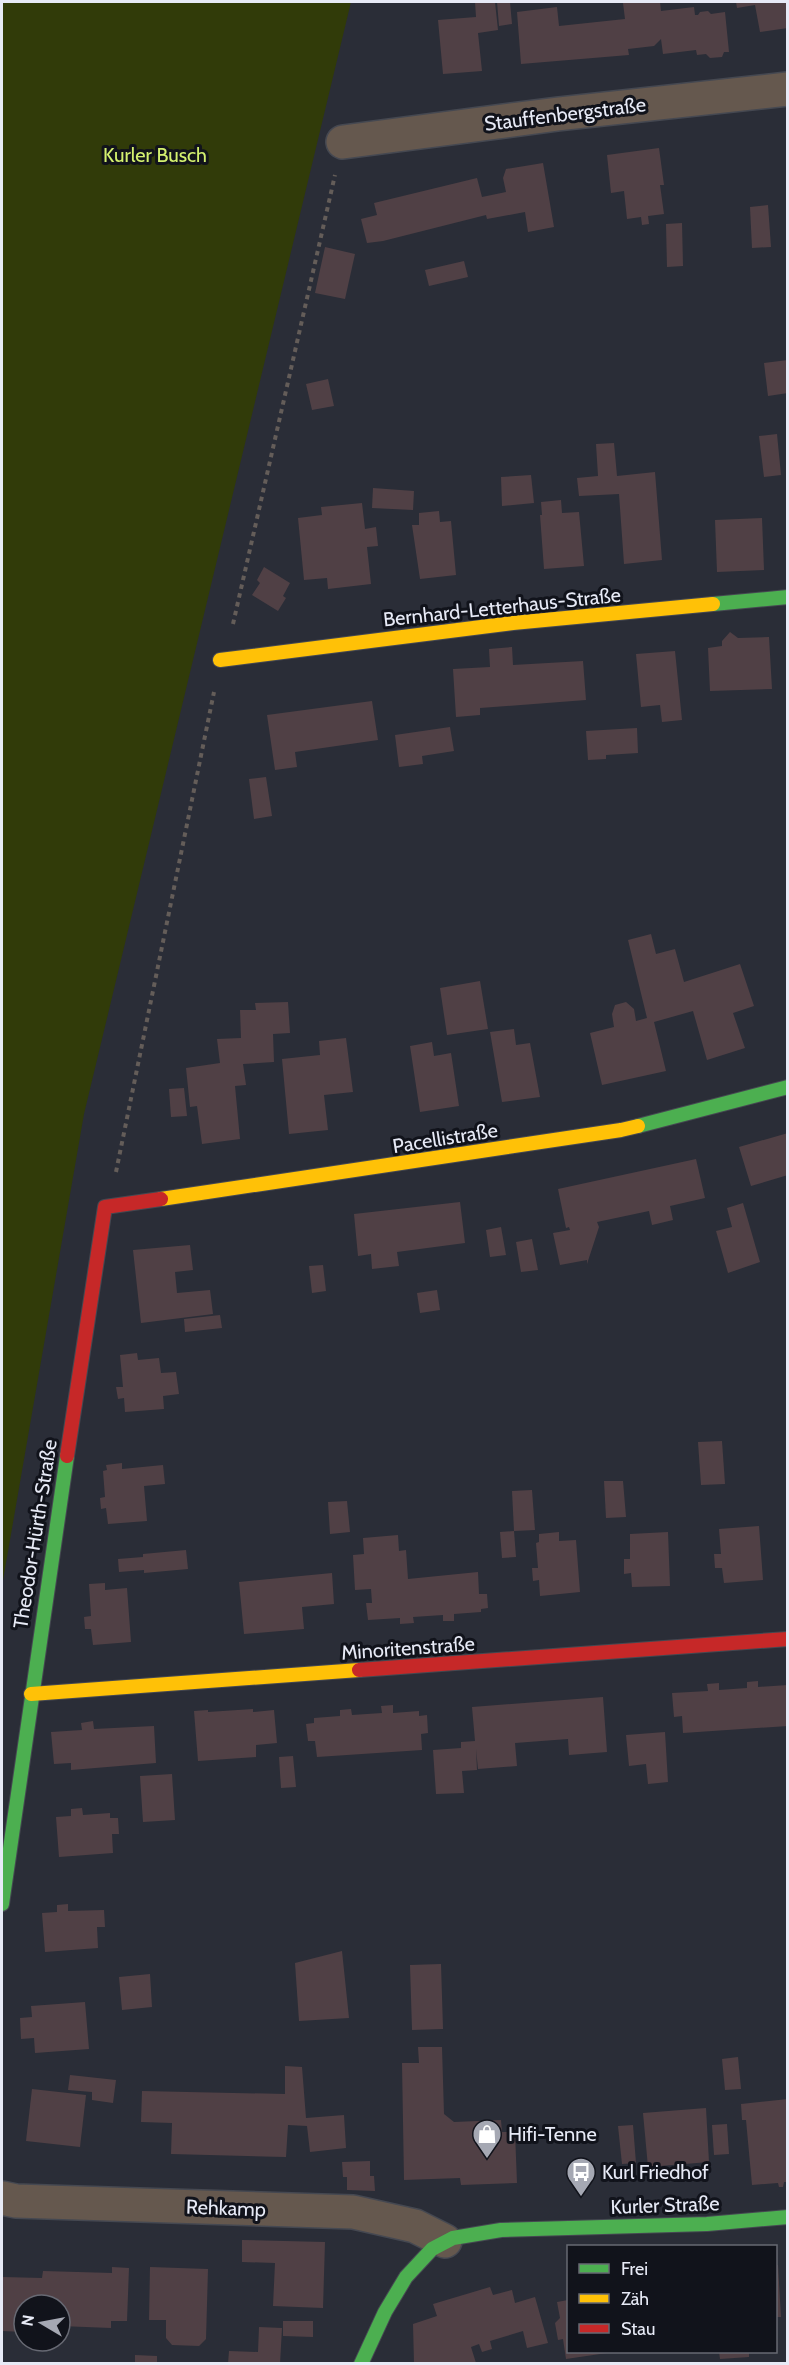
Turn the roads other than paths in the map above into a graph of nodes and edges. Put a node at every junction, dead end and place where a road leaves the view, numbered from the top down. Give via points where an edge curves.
1 (788, 89) edge
2 (343, 142) dead end
3 (788, 597) edge
4 (220, 660) dead end
5 (788, 1086) edge
6 (105, 1207) joint
7 (788, 1639) edge
8 (30, 1694) junction
9 (2, 1904) edge
10 (2, 2198) edge
11 (788, 2217) edge
12 (445, 2241) junction
13 (361, 2364) edge

1 - 2 street, Stauffenbergstraße
3 - 4 street, Bernhard-Letterhaus-Straße via 513,623
5 - 6 street, Pacellistraße via 621,1130
6 - 8 street, Theodor-Hürth-Straße
7 - 8 street, Minoritenstraße
8 - 9 street, Theodor-Hürth-Straße
10 - 12 street, Rehkamp via 16,2202 352,2212 416,2226
11 - 12 street, Kurler Straße via 707,2224 472,2232
12 - 13 street, Kurler Straße via 404,2277

